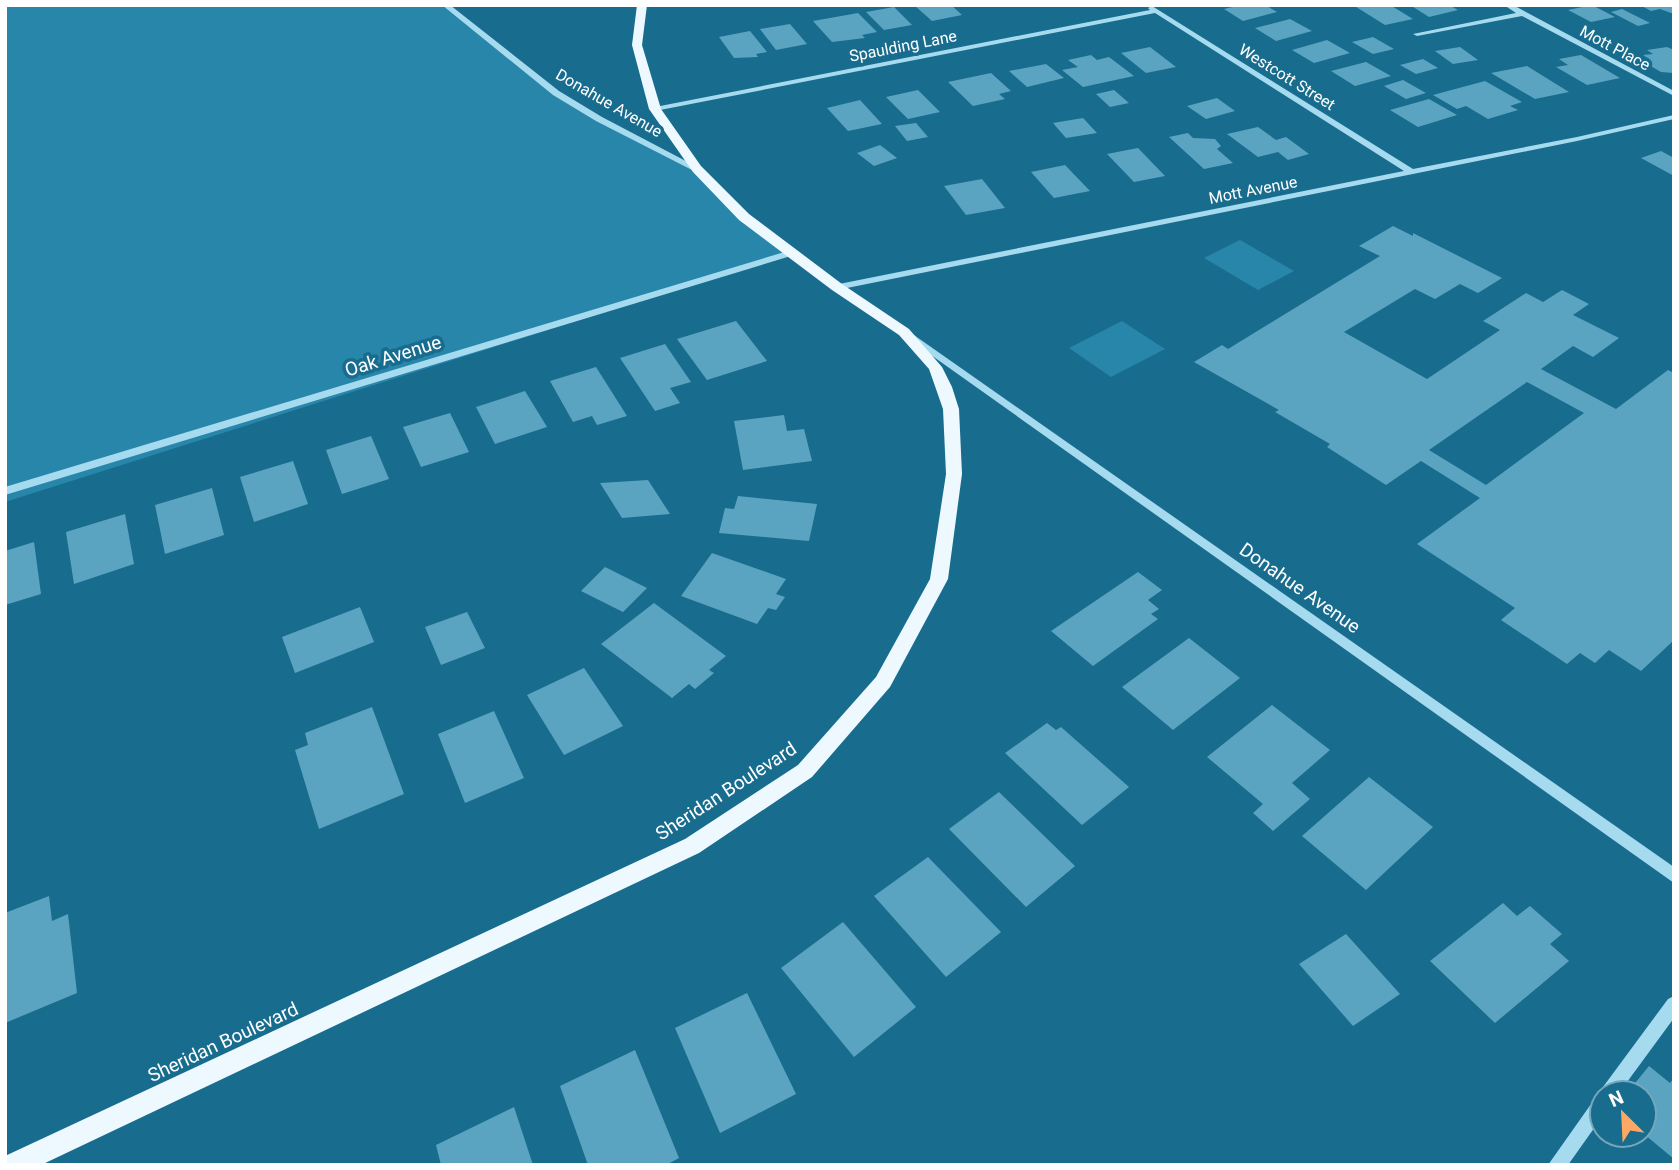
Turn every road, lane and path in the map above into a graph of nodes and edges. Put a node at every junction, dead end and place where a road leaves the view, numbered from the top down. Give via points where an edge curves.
1 (445, 5) edge
2 (642, 5) edge
3 (1147, 5) edge
4 (1507, 5) edge
5 (1156, 11) junction
6 (1522, 14) junction
7 (1416, 34) dead end
8 (1674, 94) edge
9 (655, 109) junction
10 (1674, 117) edge
11 (697, 169) junction
12 (1412, 172) junction
13 (791, 253) junction
14 (837, 287) junction
15 (904, 332) junction
16 (5, 491) edge
17 (1674, 876) edge
18 (1674, 1004) edge
19 (1619, 1079) edge
20 (1588, 1122) edge
21 (13, 1165) edge
22 (1557, 1165) edge

1 - 11 street, Donahue Avenue via 556,93
2 - 9 main road, Sheridan Boulevard via 637,45
3 - 5 street, Westcott Street
4 - 6 street, Mott Place
5 - 9 street, Spaulding Lane
5 - 12 street, Westcott Street
6 - 7 street
6 - 8 street, Mott Place
9 - 11 main road, Sheridan Boulevard
10 - 12 street, Mott Avenue
11 - 13 main road, Sheridan Boulevard via 744,218
12 - 14 street, Mott Avenue
13 - 14 main road, Sheridan Boulevard
13 - 16 street, Oak Avenue
14 - 15 main road, Sheridan Boulevard
15 - 17 street, Donahue Avenue
15 - 21 main road, Sheridan Boulevard via 935,367 951,409 954,474 939,579 883,682 805,771 692,846
18 - 19 street
20 - 22 street

